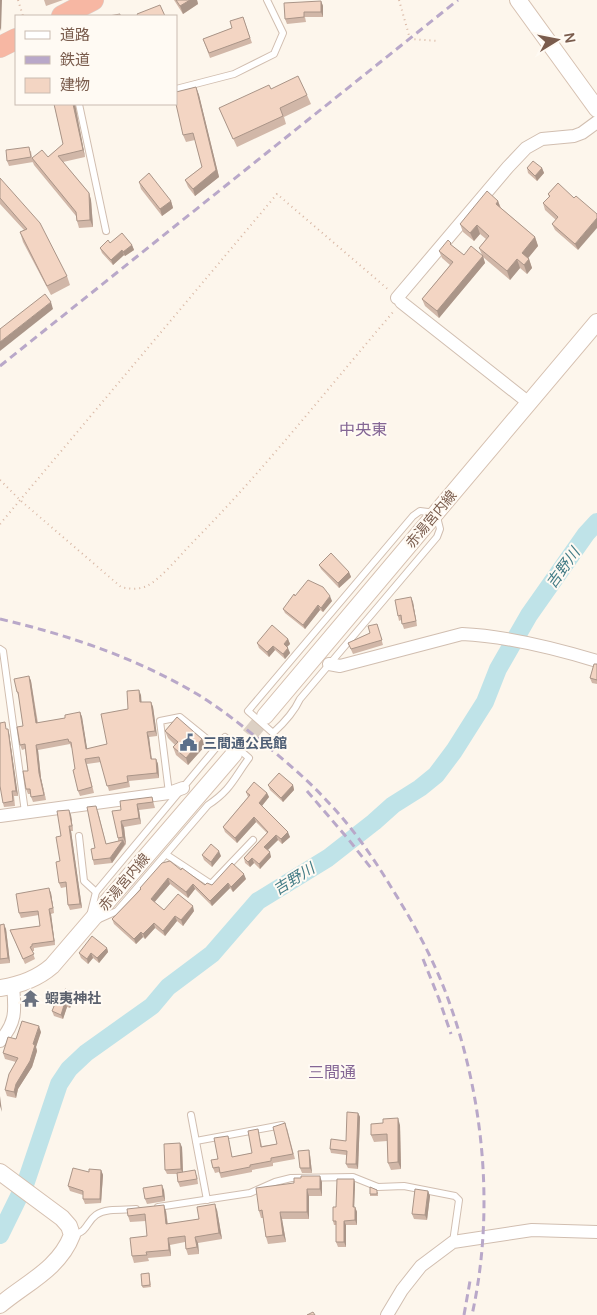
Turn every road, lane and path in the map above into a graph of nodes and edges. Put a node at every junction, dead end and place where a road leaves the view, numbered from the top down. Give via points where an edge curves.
1 (18, 0) edge
2 (93, 0) edge
3 (267, 0) edge
4 (399, 0) edge
5 (518, 0) edge
6 (23, 15) edge
7 (64, 15) edge
8 (15, 40) edge
9 (440, 41) dead end
10 (0, 47) edge
11 (178, 88) edge
12 (79, 105) edge
13 (597, 109) edge
14 (597, 122) edge
15 (106, 231) dead end
16 (399, 300) junction
17 (597, 322) edge
18 (529, 403) junction
19 (0, 480) edge
20 (20, 500) junction
21 (436, 513) junction
22 (0, 524) edge
23 (0, 649) edge
24 (597, 661) edge
25 (329, 664) junction
26 (265, 716) tunnel mouth
27 (217, 747) junction
28 (234, 754) tunnel mouth
29 (183, 788) junction
30 (168, 793) junction
31 (25, 812) junction
32 (0, 816) edge
33 (79, 836) dead end
34 (253, 840) dead end
35 (167, 855) junction
36 (96, 892) junction
37 (88, 924) junction
38 (7, 987) edge
39 (0, 1040) edge
40 (191, 1115) dead end
41 (282, 1125) edge
42 (196, 1142) junction
43 (0, 1172) edge
44 (206, 1200) junction
45 (155, 1207) edge
46 (146, 1208) edge
47 (597, 1232) edge
48 (72, 1236) junction
49 (453, 1242) junction
50 (0, 1305) edge
51 (387, 1315) edge

1 - 6 path
2 - 7 highway
3 - 11 lane via 283,33 274,54 234,74
4 - 9 path via 410,39
5 - 13 main road
8 - 10 highway
12 - 15 lane
14 - 16 street via 574,136 542,138 526,148
16 - 18 street
16 - 20 path via 238,494 147,586 121,587
16 - 20 path via 276,194
17 - 18 main road, 赤湯宮内線
18 - 21 main road, 赤湯宮内線
19 - 20 path
20 - 22 path
21 - 25 lane via 440,529 436,537
21 - 25 lane via 420,511 413,516 248,711 273,733
21 - 26 main road, 赤湯宮内線
23 - 31 lane via 3,651
24 - 25 street via 564,651 462,634 340,666
27 - 29 lane
27 - 30 lane via 180,717 160,721
27 - 35 lane via 225,737 249,758 222,796 208,805
28 - 37 main road, 赤湯宮内線
29 - 30 street
29 - 36 lane
30 - 31 street
31 - 32 street
33 - 36 lane via 84,881
34 - 35 lane via 211,884
35 - 37 lane via 117,911
36 - 37 lane
37 - 38 main road, 赤湯宮内線 via 42,974
38 - 39 street via 15,1014 9,1030
40 - 42 lane
41 - 42 lane
42 - 44 lane
43 - 48 main road via 47,1206 65,1222
44 - 45 lane
44 - 49 lane via 250,1193 292,1178 352,1177 378,1188 404,1186 455,1196 459,1200
46 - 48 lane via 99,1213 81,1233
47 - 49 street via 532,1230
48 - 50 main road via 59,1259
49 - 51 street via 420,1266

